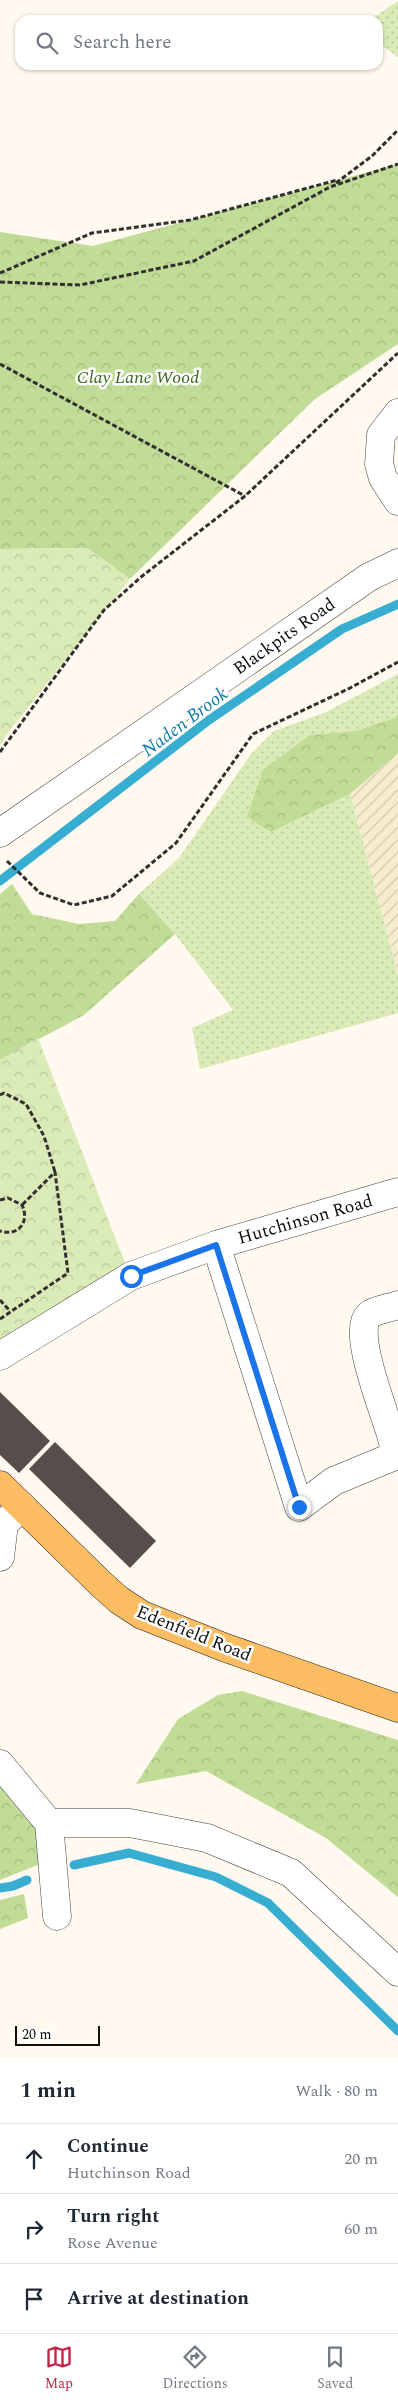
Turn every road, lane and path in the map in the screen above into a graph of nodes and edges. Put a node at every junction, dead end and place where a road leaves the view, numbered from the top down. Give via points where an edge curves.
1 (398, 130) edge
2 (398, 164) edge
3 (337, 180) dead end
4 (330, 187) junction
5 (0, 273) edge
6 (0, 282) edge
7 (398, 353) edge
8 (0, 364) edge
9 (398, 413) edge
10 (245, 496) junction
11 (398, 501) edge
12 (398, 563) edge
13 (398, 662) edge
14 (0, 752) edge
15 (0, 833) edge
16 (6, 860) dead end
17 (0, 1095) edge
18 (55, 1172) junction
19 (398, 1192) edge
20 (0, 1200) edge
21 (22, 1204) junction
22 (0, 1231) edge
23 (216, 1245) junction
24 (0, 1300) edge
25 (398, 1305) edge
26 (10, 1311) junction
27 (0, 1319) edge
28 (0, 1356) edge
29 (0, 1485) edge
30 (22, 1506) junction
31 (0, 1557) edge
32 (398, 1708) edge
33 (0, 1764) edge
34 (49, 1823) junction
35 (57, 1916) dead end
36 (398, 1972) edge

1 - 4 path via 372,156
2 - 4 path
3 - 5 path via 190,220 92,233
4 - 6 path via 194,261 80,285
7 - 10 path
8 - 10 path
9 - 11 street via 381,435 379,464 383,478
10 - 14 path via 104,610
12 - 15 street, Blackpits Road via 369,577
13 - 16 path via 253,734 176,843 112,896 74,905 40,893
17 - 18 path via 4,1093 26,1104 44,1136
18 - 21 path
18 - 26 path via 68,1273
19 - 23 street, Hutchinson Road
20 - 21 path via 8,1198
21 - 22 path via 26,1212 22,1227 15,1232
23 - 25 street via 299,1507 334,1481 392,1457 393,1444 364,1343 363,1324 369,1315
23 - 28 street, Hutchinson Road via 131,1276
24 - 26 path
26 - 27 path
29 - 30 main road, Edenfield Road
30 - 31 street via 4,1524
30 - 32 main road, Edenfield Road via 100,1583 142,1615
33 - 34 street
34 - 35 street
34 - 36 street via 130,1823 207,1838 291,1873

